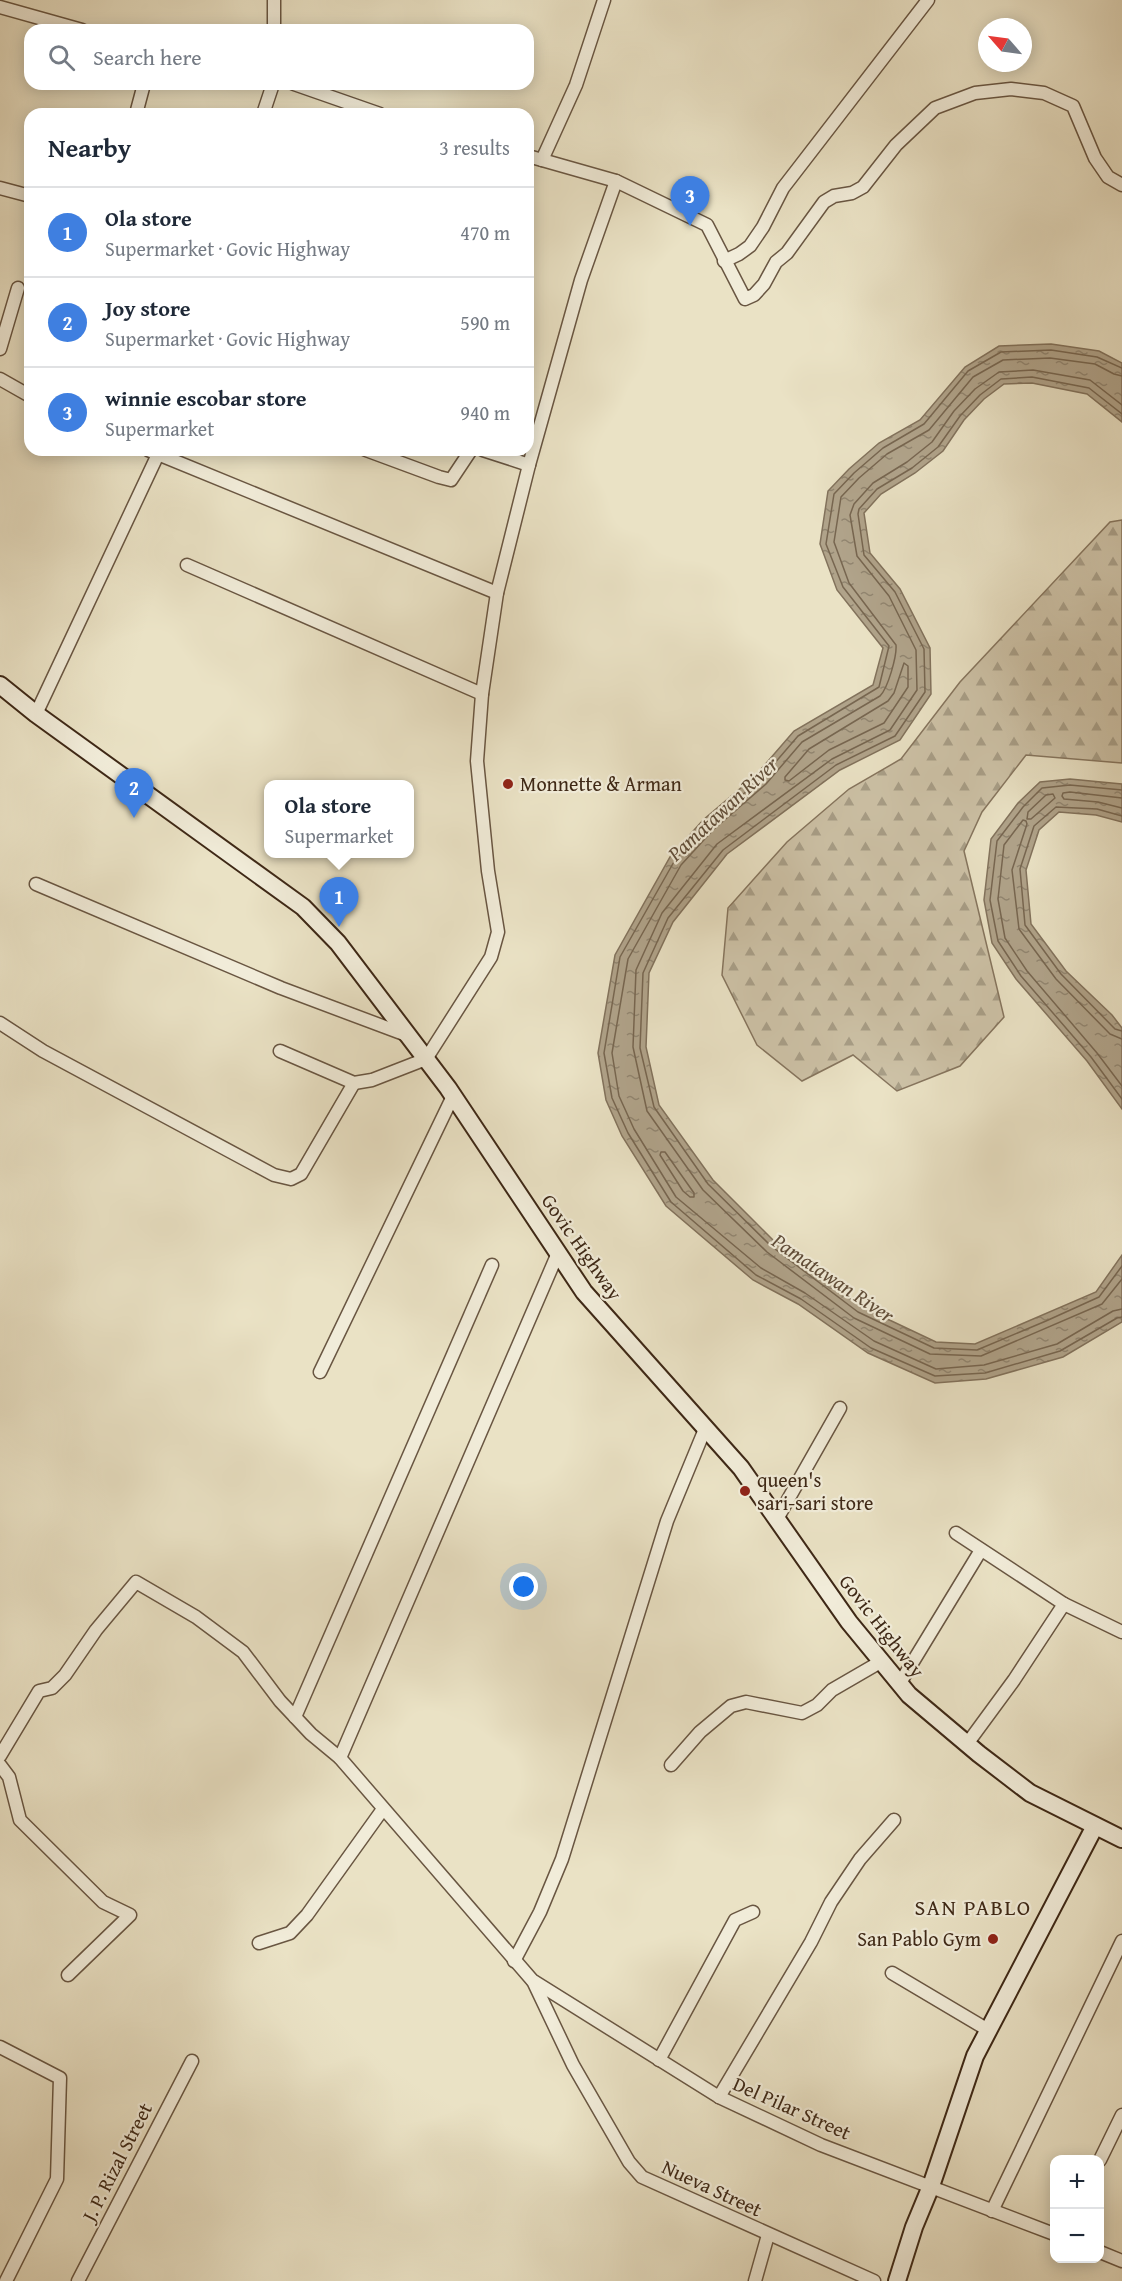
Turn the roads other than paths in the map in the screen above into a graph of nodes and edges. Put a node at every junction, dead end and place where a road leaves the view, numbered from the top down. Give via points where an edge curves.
1 (274, 0) edge
2 (604, 0) edge
3 (928, 0) edge
4 (0, 7) edge
5 (61, 24) edge
6 (274, 24) edge
7 (142, 90) edge
8 (271, 90) edge
9 (311, 90) edge
10 (138, 108) edge
11 (265, 108) edge
12 (363, 108) edge
13 (534, 158) edge
14 (542, 160) junction
15 (616, 181) junction
16 (1122, 185) edge
17 (0, 188) edge
18 (24, 194) edge
19 (724, 261) junction
20 (18, 288) dead end
21 (0, 349) edge
22 (0, 379) edge
23 (24, 393) edge
24 (534, 447) edge
25 (153, 456) edge
26 (167, 456) edge
27 (389, 456) edge
28 (467, 456) edge
29 (501, 456) edge
30 (531, 456) edge
31 (529, 465) junction
32 (187, 565) dead end
33 (497, 593) junction
34 (0, 685) edge
35 (482, 694) junction
36 (36, 714) junction
37 (36, 884) dead end
38 (0, 1023) edge
39 (409, 1036) junction
40 (280, 1051) dead end
41 (426, 1059) junction
42 (354, 1083) junction
43 (453, 1096) junction
44 (558, 1253) junction
45 (492, 1265) dead end
46 (320, 1372) dead end
47 (840, 1408) dead end
48 (705, 1429) junction
49 (777, 1519) junction
50 (956, 1533) dead end
51 (981, 1550) junction
52 (1064, 1605) junction
53 (1122, 1632) edge
54 (882, 1661) junction
55 (900, 1683) junction
56 (295, 1717) junction
57 (967, 1744) junction
58 (0, 1756) edge
59 (340, 1758) junction
60 (0, 1765) edge
61 (671, 1765) dead end
62 (383, 1809) junction
63 (894, 1820) dead end
64 (1095, 1826) junction
65 (1121, 1837) edge
66 (753, 1912) dead end
67 (1122, 1941) edge
68 (259, 1943) dead end
69 (514, 1961) junction
70 (892, 1973) dead end
71 (68, 1975) dead end
72 (532, 1980) junction
73 (988, 2030) junction
74 (0, 2047) edge
75 (659, 2060) junction
76 (192, 2061) dead end
77 (719, 2097) junction
78 (1122, 2115) edge
79 (1102, 2155) edge
80 (931, 2186) junction
81 (992, 2211) junction
82 (1050, 2233) edge
83 (768, 2235) junction
84 (1104, 2254) edge
85 (1122, 2261) edge
86 (6, 2281) edge
87 (78, 2281) edge
88 (755, 2281) edge
89 (874, 2281) edge
90 (897, 2281) edge

1 - 6 street
2 - 14 street via 576,85
3 - 19 street via 783,188 750,246
4 - 5 street
7 - 10 street
8 - 11 street
9 - 12 street
13 - 14 street
14 - 15 street
15 - 19 street via 707,225
15 - 24 street via 580,280
16 - 19 street via 1108,177 1095,158 1073,106 1044,93 1011,89 975,93 935,108 896,145 863,187 824,202 754,295 745,299
17 - 18 street
20 - 21 street
22 - 23 street
25 - 36 street
26 - 33 street
27 - 28 street via 451,480
29 - 31 street
30 - 31 street
31 - 33 street
32 - 35 street
33 - 35 street
34 - 36 main road, Govic Highway
35 - 41 street via 477,761 498,932 491,957
36 - 39 main road, Govic Highway via 303,907 338,943
37 - 39 street via 280,988
38 - 42 street via 43,1051 264,1170 291,1179 301,1174
39 - 41 main road, Govic Highway
40 - 42 street
41 - 42 street
41 - 43 main road, Govic Highway
43 - 44 main road, Govic Highway
43 - 46 street
44 - 48 main road, Govic Highway via 584,1292
44 - 59 street
45 - 56 street
47 - 49 street
48 - 49 main road, Govic Highway via 741,1468
48 - 69 street via 667,1521 562,1859
49 - 54 main road, Govic Highway via 849,1622
50 - 51 street
51 - 52 street
51 - 55 street
52 - 53 street
52 - 57 street
54 - 55 main road, Govic Highway
54 - 61 street via 802,1713 746,1702 731,1706 700,1732
55 - 57 main road, Govic Highway
56 - 58 street via 243,1652 196,1617 136,1582 65,1675 52,1688 39,1691
56 - 59 street
57 - 64 main road, Govic Highway via 1030,1792
59 - 62 street
60 - 71 street via 9,1778 20,1820 84,1886 103,1902 130,1915
62 - 68 street via 307,1915 290,1933
62 - 69 street
63 - 77 street via 860,1859 831,1902
64 - 65 main road, Govic Highway
64 - 73 main road
66 - 75 street via 735,1920
67 - 81 street
69 - 72 street
70 - 73 street
72 - 75 street, Del Pilar Street
72 - 83 street, Nueva Street via 573,2065 629,2162 642,2177
73 - 80 main road via 975,2056
74 - 86 street via 60,2078 57,2179
75 - 77 street, Del Pilar Street
76 - 87 street, J. P. Rizal Street
77 - 80 street, Del Pilar Street via 821,2145
78 - 79 street
80 - 81 street, Del Pilar Street
80 - 90 main road
81 - 82 street, Del Pilar Street
83 - 88 street
83 - 89 street, Nueva Street
84 - 85 street

